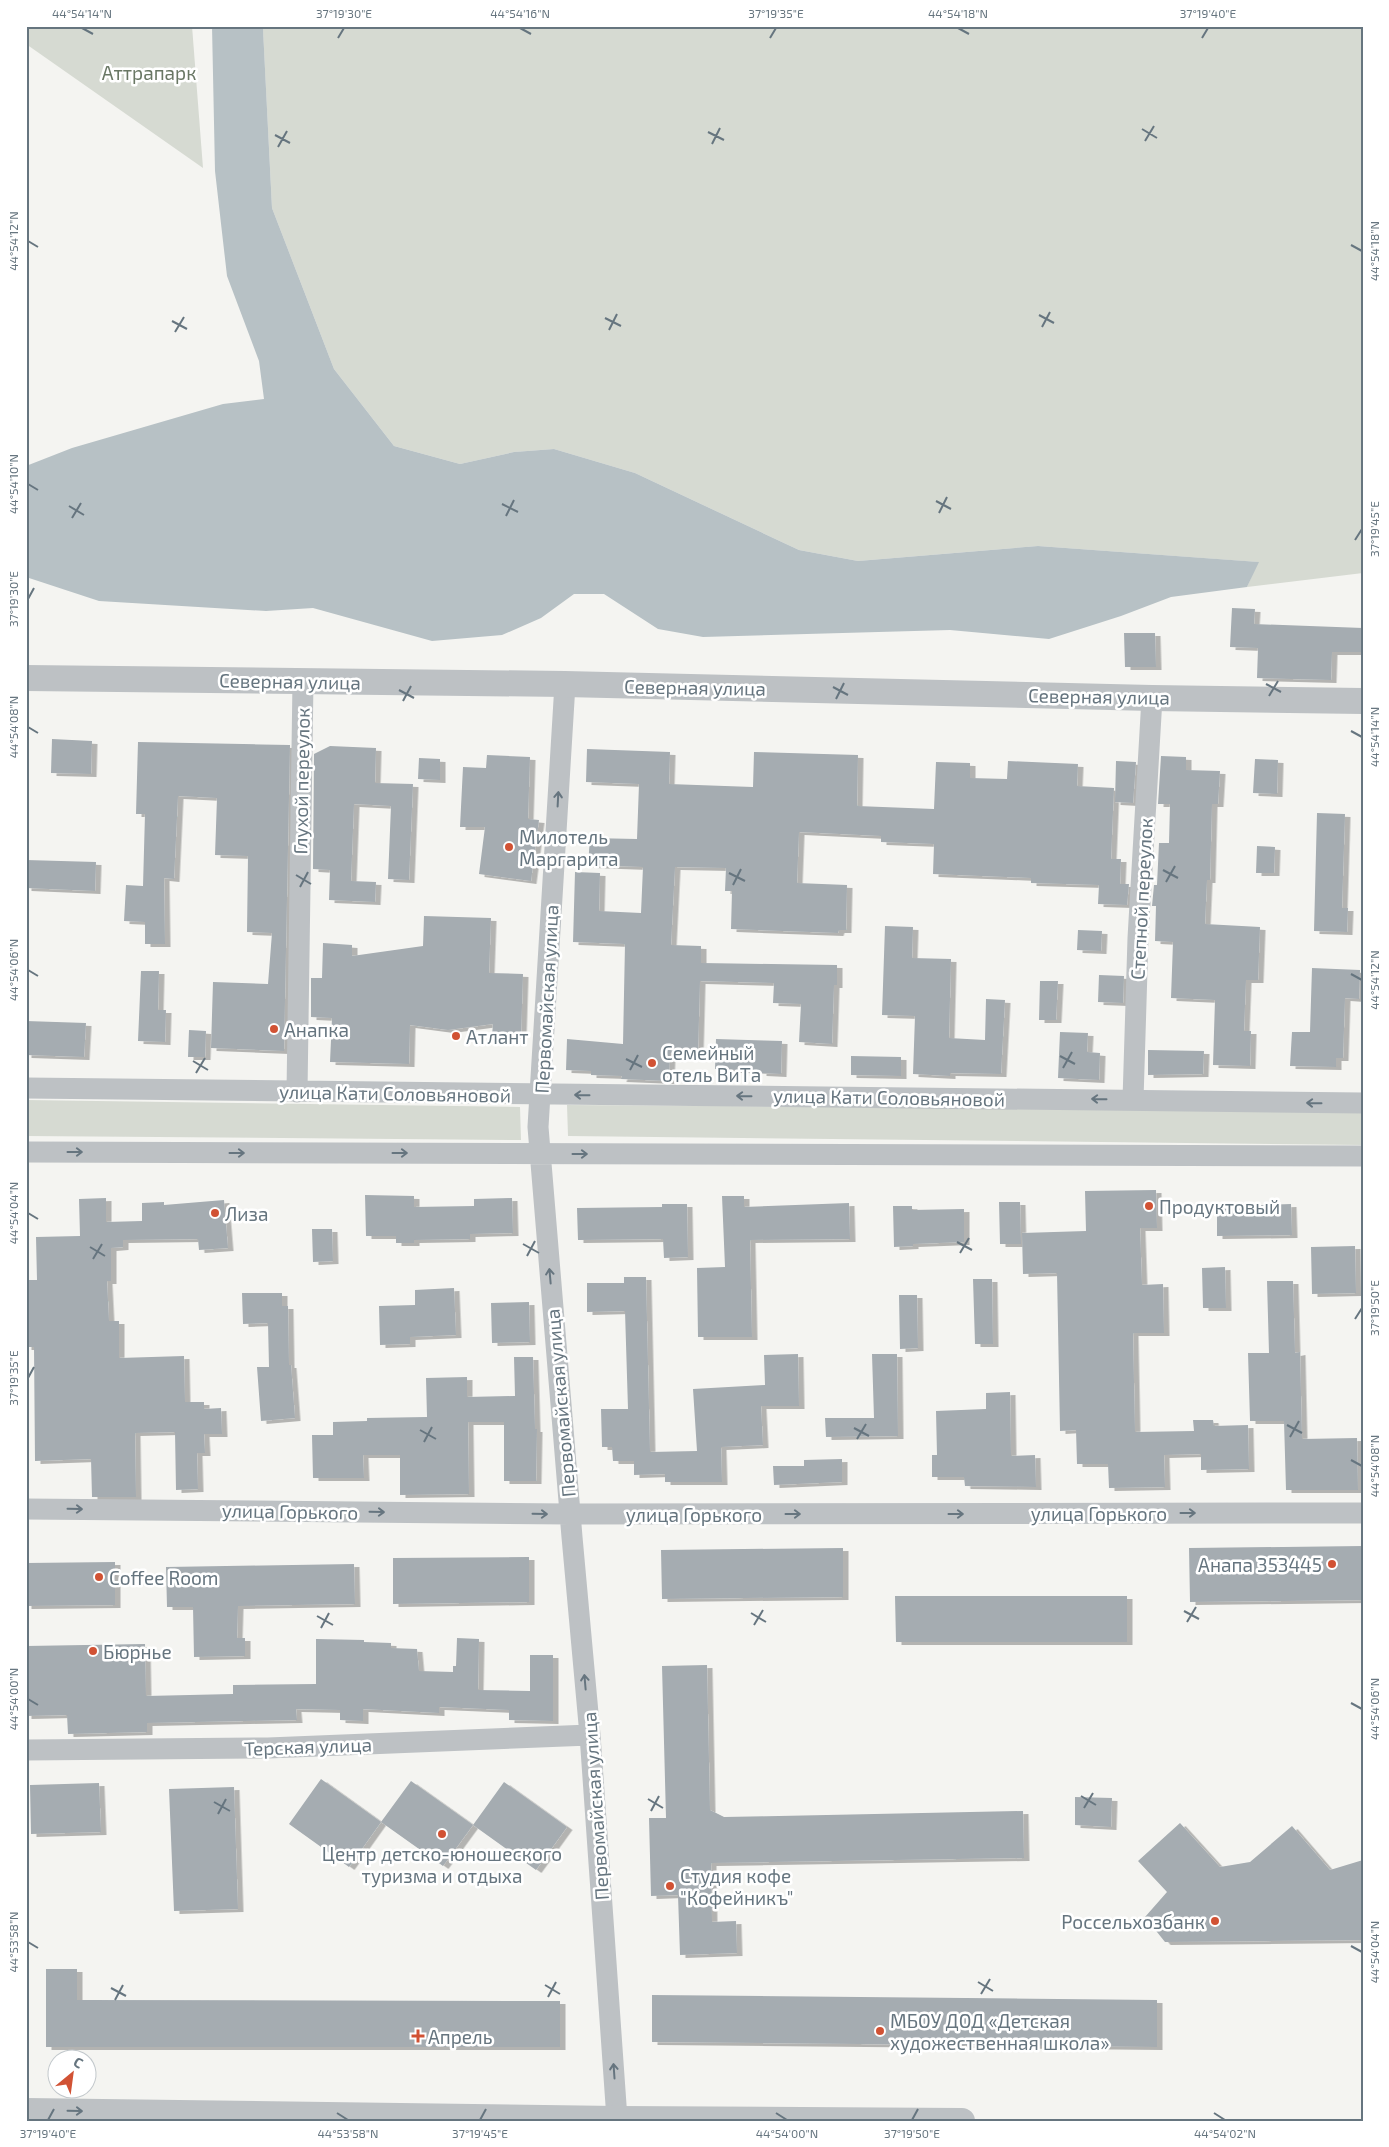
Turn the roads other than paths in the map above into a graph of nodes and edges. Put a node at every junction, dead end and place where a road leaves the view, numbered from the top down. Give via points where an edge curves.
1 (26, 678) edge
2 (303, 681) junction
3 (565, 684) junction
4 (1152, 698) junction
5 (1363, 701) edge
6 (26, 1088) edge
7 (296, 1092) junction
8 (541, 1094) junction
9 (1133, 1100) junction
10 (1363, 1103) edge
11 (26, 1152) edge
12 (540, 1154) junction
13 (1363, 1156) edge
14 (26, 1509) edge
15 (1363, 1513) edge
16 (570, 1514) junction
17 (590, 1735) junction
18 (26, 1750) edge
19 (26, 2111) edge
20 (618, 2120) edge
21 (962, 2121) edge

1 - 2 street, Северная улица
2 - 3 street, Северная улица
2 - 7 street, Глухой переулок
3 - 4 street, Северная улица
8 -> 3 street, Первомайская улица
4 - 5 street, Северная улица
4 - 9 street, Степной переулок via 1138,938
6 - 7 street, улица Кати Соловьяновой
7 - 8 street, улица Кати Соловьяновой
9 -> 8 street, улица Кати Соловьяновой
8 - 12 street, Первомайская улица
10 -> 9 street, улица Кати Соловьяновой
11 -> 12 street
12 -> 13 street
16 -> 12 street, Первомайская улица
14 -> 16 street, улица Горького
16 -> 15 street, улица Горького
17 -> 16 street, Первомайская улица
17 - 18 street, Терская улица via 268,1748
20 -> 17 street, Первомайская улица
19 -> 20 street
20 - 21 street

